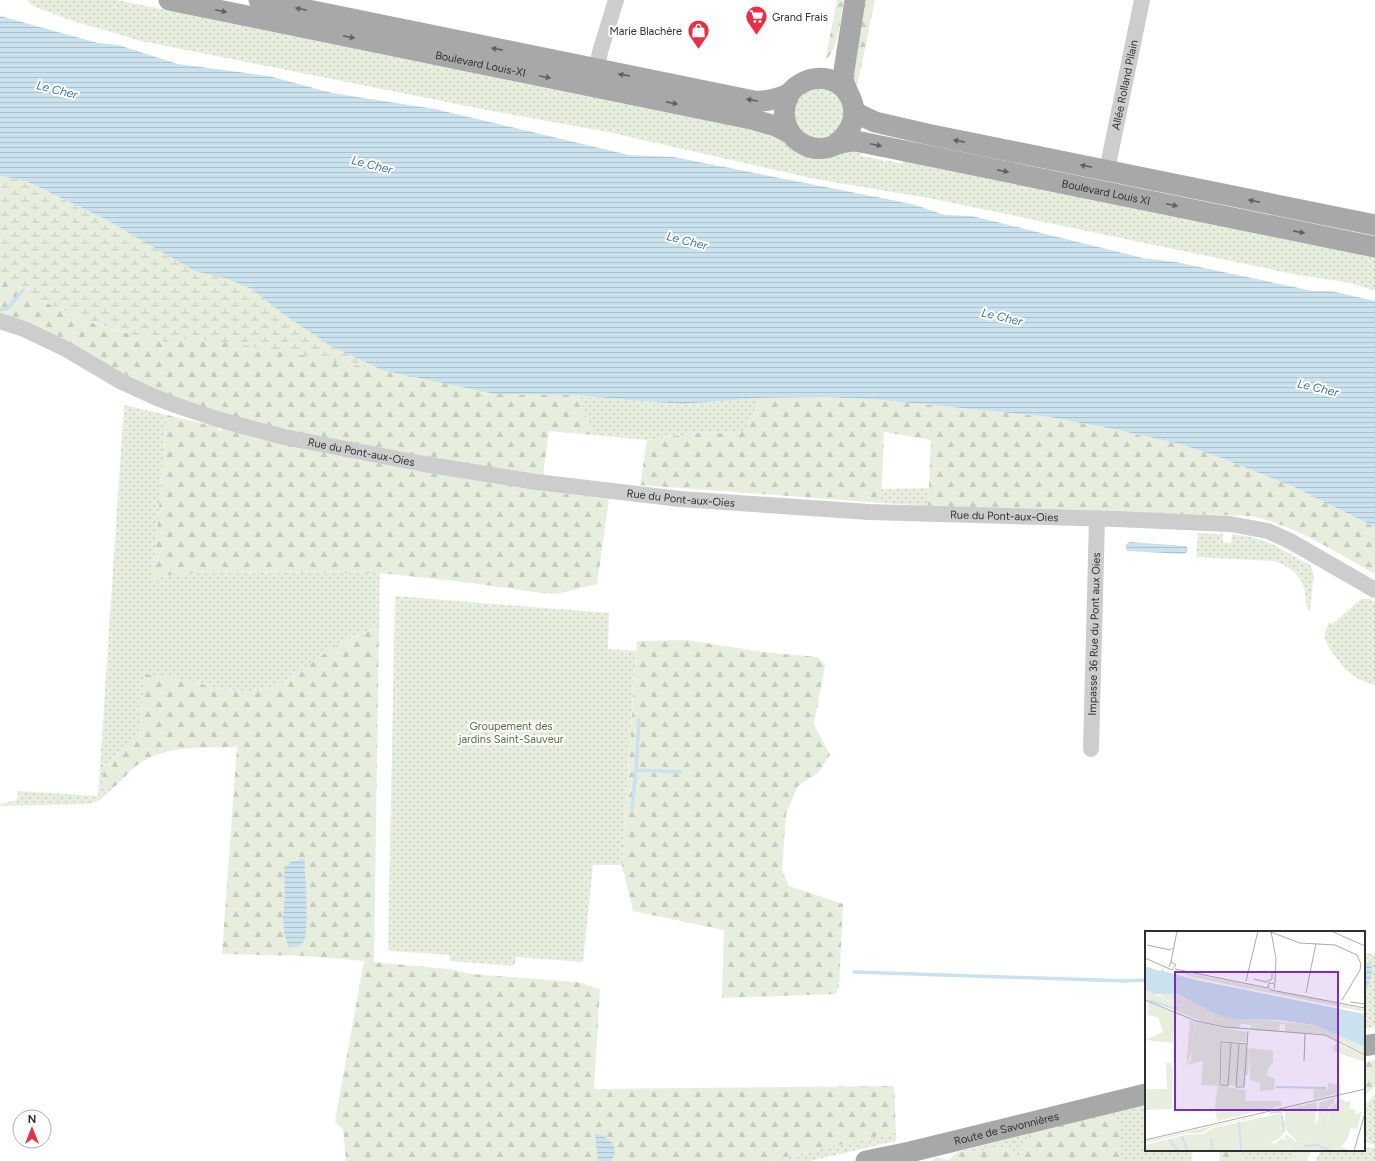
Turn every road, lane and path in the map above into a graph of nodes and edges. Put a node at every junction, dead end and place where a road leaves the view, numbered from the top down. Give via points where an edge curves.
1 (169, 0) edge
2 (259, 0) edge
3 (616, 0) edge
4 (1142, 0) edge
5 (853, 8) edge
6 (597, 69) junction
7 (816, 78) junction
8 (789, 94) junction
9 (852, 103) junction
10 (790, 133) junction
11 (837, 143) junction
12 (1107, 170) junction
13 (1375, 225) edge
14 (1375, 247) edge
15 (0, 321) edge
16 (1097, 518) junction
17 (1375, 590) edge
18 (1091, 749) dead end
19 (1375, 1034) edge
20 (1365, 1036) edge
21 (1375, 1044) edge
22 (1365, 1046) edge
23 (1145, 1094) edge
24 (866, 1161) edge

1 -> 10 main road, Boulevard Louis-XI via 751,119
6 -> 2 main road, Boulevard Louis-XI
3 - 6 street
4 - 12 street, Allée Rolland Pilain
5 - 7 main road via 843,46 834,65
5 - 9 main road via 843,77
8 -> 6 main road, Boulevard Louis-XI via 769,101 754,101
7 - 8 main road via 796,86
7 - 9 main road via 835,82 843,88
8 - 10 main road via 784,113 785,124
9 - 11 main road via 853,121 850,130
12 -> 9 main road, Boulevard Louis XI via 875,122
10 - 11 main road via 803,145 811,148 829,147
11 -> 14 main road, Boulevard Louis XI via 862,142
13 -> 12 main road, Boulevard Louis XI
15 - 16 street, Rue du Pont-aux-Oies via 24,329 66,349 122,382 184,408 284,436 424,464 536,482 680,499 869,512
16 - 17 street, Rue du Pont-aux-Oies via 1230,524 1268,531
16 - 18 street, Impasse 36 Rue du Pont aux Oies
19 - 20 main road
21 - 22 main road
23 - 24 main road, Route de Savonnières

